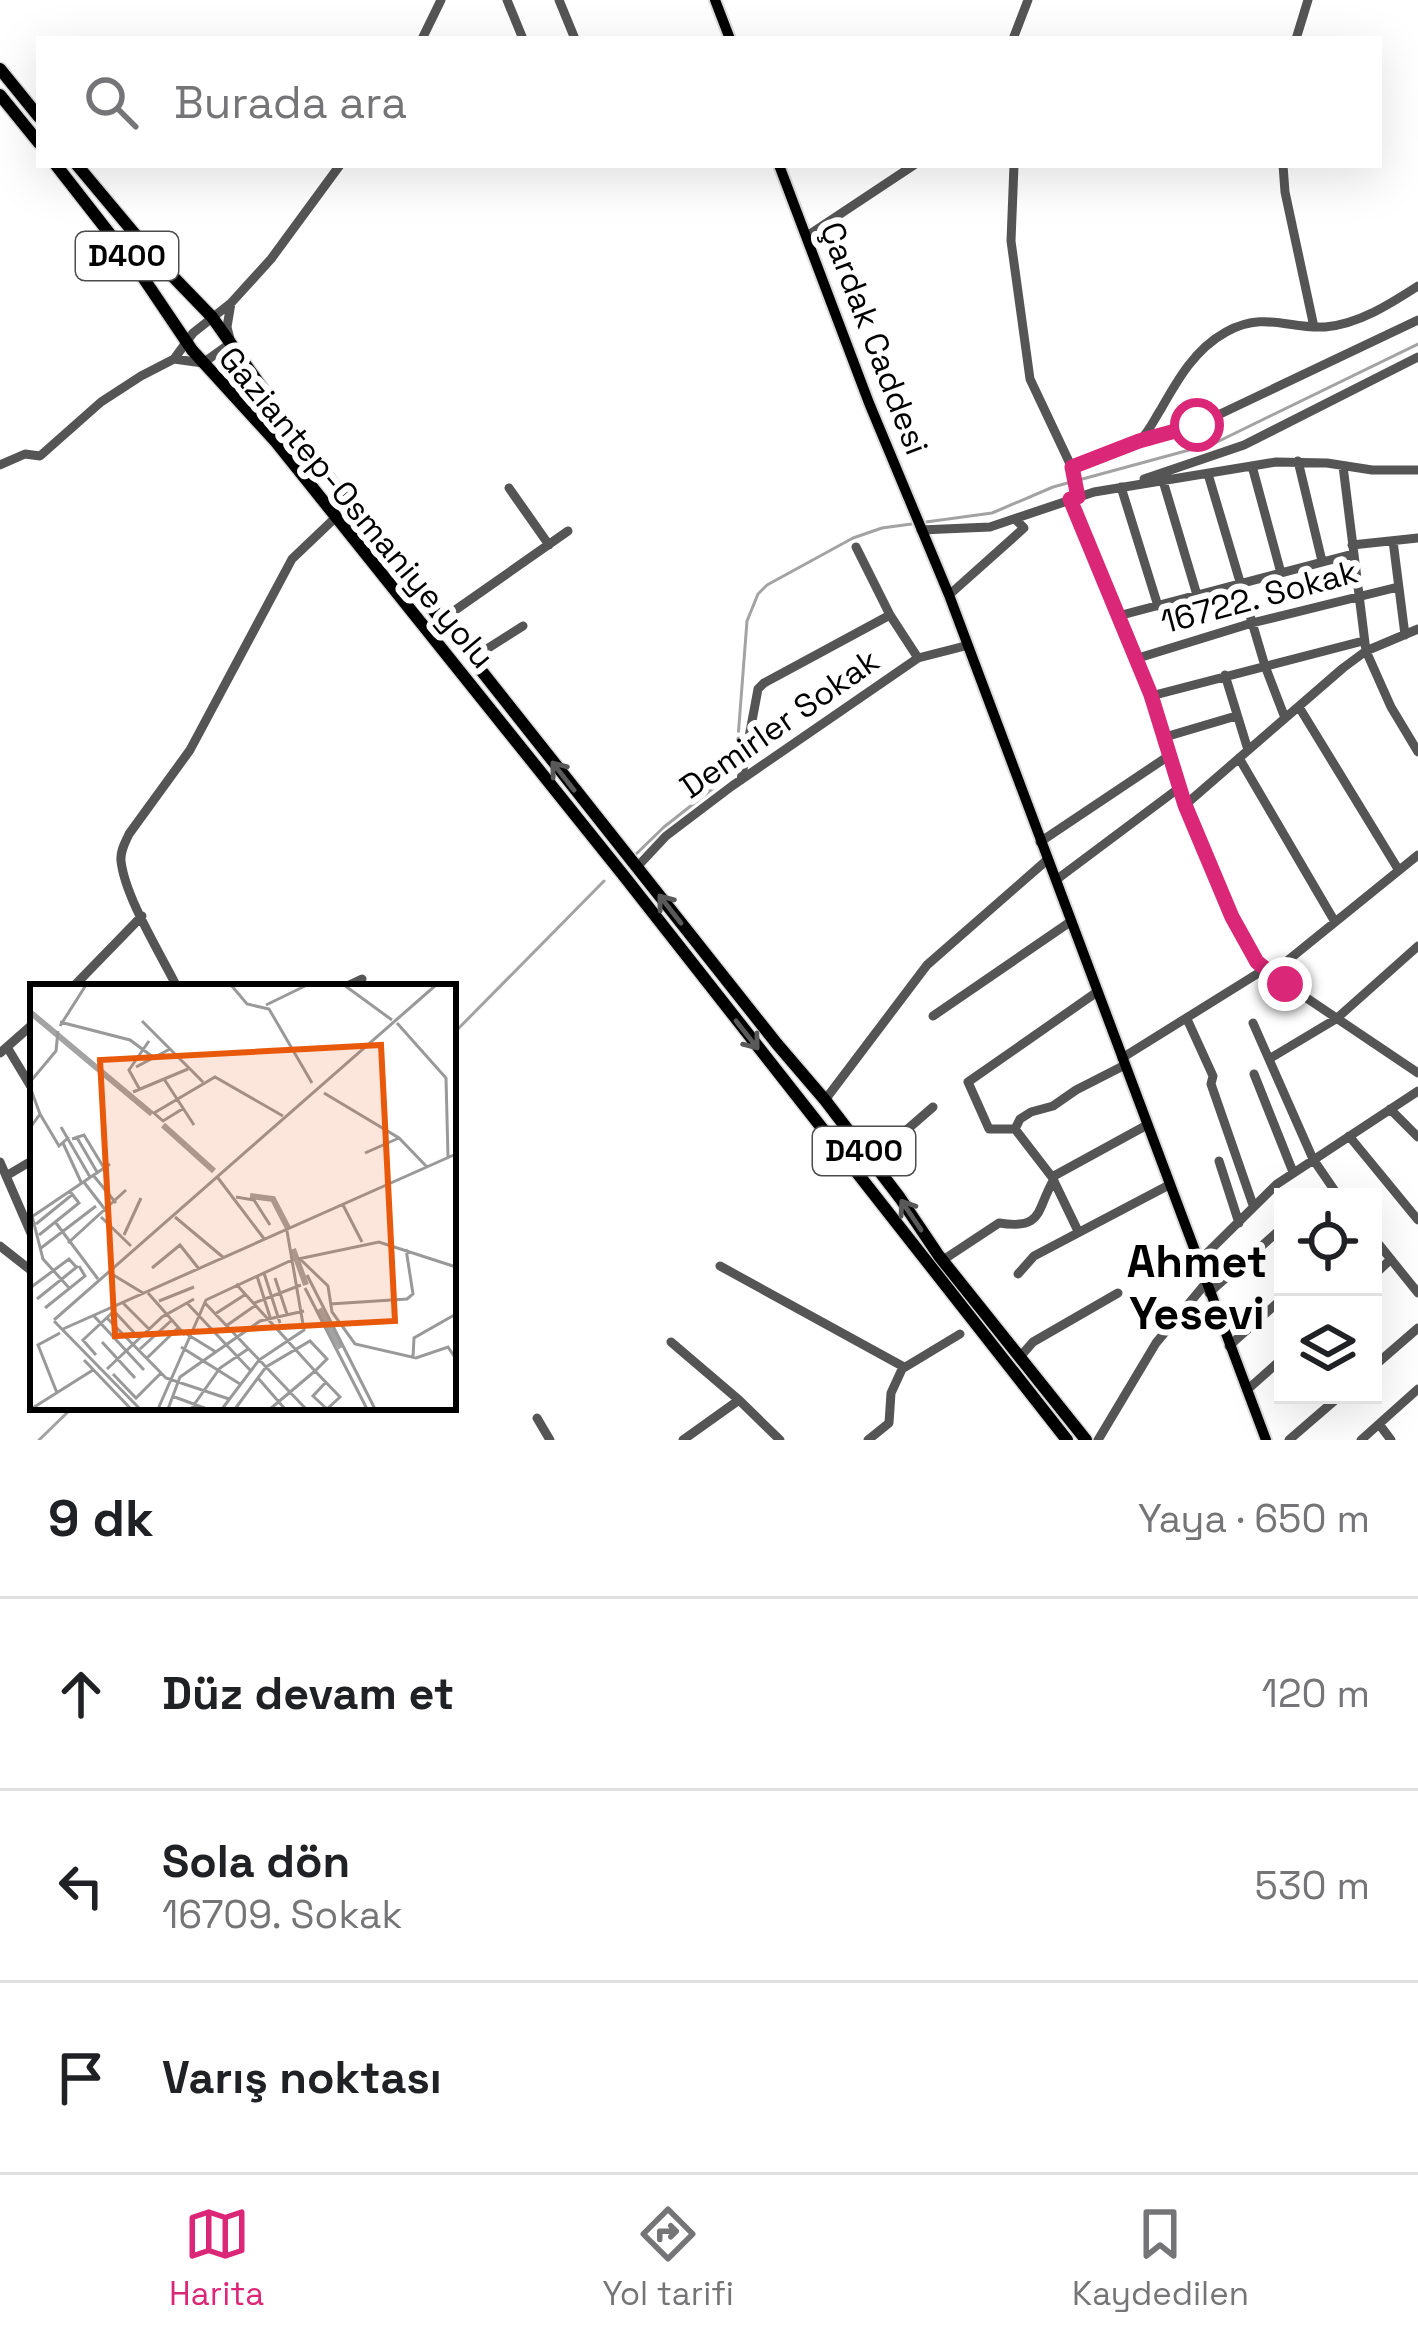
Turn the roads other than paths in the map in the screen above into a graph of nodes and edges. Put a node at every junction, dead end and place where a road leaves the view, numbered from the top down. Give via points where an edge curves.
1 (441, 0) edge
2 (507, 0) edge
3 (559, 0) edge
4 (715, 0) edge
5 (1028, 0) edge
6 (1308, 0) edge
7 (423, 36) edge
8 (522, 36) edge
9 (574, 36) edge
10 (729, 36) edge
11 (1014, 36) edge
12 (1297, 36) edge
13 (0, 69) edge
14 (0, 94) edge
15 (36, 113) edge
16 (36, 139) edge
17 (58, 168) edge
18 (80, 168) edge
19 (338, 168) edge
20 (780, 168) edge
21 (909, 168) edge
22 (1014, 168) edge
23 (1283, 168) edge
24 (807, 236) junction
25 (1418, 286) edge
26 (231, 303) junction
27 (212, 317) junction
28 (1418, 320) edge
29 (1314, 327) junction
30 (185, 341) junction
31 (231, 343) junction
32 (1418, 357) edge
33 (174, 359) junction
34 (203, 363) junction
35 (1139, 441) junction
36 (1298, 461) junction
37 (0, 465) edge
38 (1252, 466) junction
39 (1343, 466) junction
40 (1072, 470) junction
41 (1418, 470) edge
42 (1208, 474) junction
43 (1163, 481) junction
44 (508, 488) dead end
45 (1121, 488) junction
46 (1074, 494) junction
47 (335, 518) junction
48 (1016, 520) junction
49 (920, 528) junction
50 (568, 531) dead end
51 (1418, 538) edge
52 (1393, 542) junction
53 (549, 544) junction
54 (856, 547) dead end
55 (1353, 549) junction
56 (1322, 561) junction
57 (1281, 573) junction
58 (1240, 583) junction
59 (1398, 587) junction
60 (949, 596) junction
61 (1197, 596) junction
62 (1357, 596) junction
63 (1158, 606) junction
64 (890, 615) junction
65 (1118, 616) junction
66 (441, 620) junction
67 (1252, 623) junction
68 (523, 626) dead end
69 (1418, 628) edge
70 (1405, 635) junction
71 (965, 646) junction
72 (1365, 646) junction
73 (918, 658) junction
74 (471, 659) junction
75 (1135, 659) junction
76 (1265, 666) junction
77 (1225, 675) junction
78 (1151, 695) junction
79 (1299, 707) junction
80 (1236, 716) junction
81 (1286, 718) junction
82 (1165, 737) junction
83 (1418, 752) edge
84 (1244, 754) junction
85 (1170, 755) junction
86 (741, 780) junction
87 (1179, 788) junction
88 (1185, 805) junction
89 (1040, 842) junction
90 (1418, 855) edge
91 (1047, 860) junction
92 (637, 867) junction
93 (1398, 869) junction
94 (1055, 880) junction
95 (142, 916) junction
96 (1070, 922) junction
97 (1335, 922) junction
98 (1418, 946) edge
99 (1268, 972) junction
100 (362, 979) dead end
101 (77, 984) edge
102 (176, 984) edge
103 (351, 984) edge
104 (1097, 992) junction
105 (933, 1016) dead end
106 (1187, 1019) junction
107 (1336, 1019) junction
108 (1253, 1022) dead end
109 (30, 1027) edge
110 (3, 1050) edge
111 (1269, 1059) junction
112 (1124, 1062) junction
113 (1418, 1073) edge
114 (1254, 1074) dead end
115 (30, 1086) edge
116 (1416, 1096) edge
117 (825, 1100) junction
118 (933, 1108) dead end
119 (1390, 1109) junction
120 (1147, 1125) junction
121 (1015, 1129) junction
122 (1349, 1136) junction
123 (1418, 1137) edge
124 (1313, 1159) junction
125 (871, 1161) junction
126 (1220, 1161) dead end
127 (2, 1169) edge
128 (1293, 1172) junction
129 (1052, 1179) junction
130 (1169, 1185) junction
131 (1328, 1188) edge
132 (1253, 1205) junction
133 (1418, 1220) edge
134 (1239, 1222) junction
135 (30, 1231) edge
136 (1078, 1231) junction
137 (1274, 1235) edge
138 (0, 1246) edge
139 (1382, 1248) edge
140 (1391, 1259) junction
141 (943, 1260) junction
142 (1199, 1262) junction
143 (720, 1266) dead end
144 (1382, 1268) edge
145 (30, 1270) edge
146 (1018, 1274) dead end
147 (1208, 1288) junction
148 (1118, 1293) dead end
149 (1418, 1293) edge
150 (1274, 1306) edge
151 (1418, 1328) edge
152 (960, 1334) dead end
153 (671, 1342) dead end
154 (1229, 1346) junction
155 (1019, 1358) junction
156 (1382, 1359) edge
157 (1274, 1366) edge
158 (904, 1367) junction
159 (1418, 1389) edge
160 (1247, 1390) junction
161 (740, 1400) junction
162 (1331, 1404) edge
163 (537, 1418) dead end
164 (1379, 1424) junction
165 (1292, 1439) edge
166 (550, 1440) edge
167 (683, 1440) edge
168 (780, 1440) edge
169 (868, 1440) edge
170 (1067, 1440) edge
171 (1086, 1440) edge
172 (1098, 1440) edge
173 (1266, 1440) edge
174 (1361, 1440) edge
175 (1391, 1440) edge

1 - 7 street
2 - 8 street
3 - 9 street
4 - 10 main road
5 - 11 street
6 - 12 street
13 - 15 highway
14 - 16 highway
17 - 30 highway, Gaziantep-Osmaniye yolu / D400
18 - 27 highway, Gaziantep-Osmaniye yolu / D400
19 - 26 street
20 - 24 main road, Çardak Caddesi
21 - 24 street
22 - 40 street via 1011,241 1030,379
23 - 29 street
24 - 49 main road, Çardak Caddesi
25 - 29 street via 1353,322
26 - 27 street
26 - 31 street
27 - 30 street
27 - 31 highway, Gaziantep-Osmaniye yolu / D400
28 - 35 street via 1197,425
29 - 35 street via 1259,321 1222,334 1182,372
30 - 33 street
30 - 34 highway, Gaziantep-Osmaniye yolu / D400
31 - 34 street
31 - 66 highway, Gaziantep-Osmaniye yolu / D400
32 - 45 street via 1244,445
33 - 34 street
33 - 37 street via 101,402 40,456
34 - 47 highway, Gaziantep-Osmaniye yolu / D400
35 - 40 street
36 - 38 street
36 - 39 street
36 - 56 street
38 - 42 street
38 - 57 street
39 - 41 street
39 - 55 street
40 - 46 street
42 - 43 street
42 - 58 street
43 - 45 street
43 - 61 street
44 - 53 street
45 - 46 street
45 - 63 street
46 - 48 street
46 - 65 street
47 - 95 street via 292,559 190,750 122,847 125,879
47 -> 170 highway, Gaziantep-Osmaniye yolu / D400
48 - 49 street via 970,530
48 - 60 street via 1024,528
49 - 60 main road, Çardak Caddesi
50 - 53 street
51 - 52 street
52 - 55 street
52 - 59 street
53 - 66 street
54 - 64 street
55 - 56 street
55 - 62 street
56 - 57 street
57 - 58 street
58 - 61 street
58 - 67 street
59 - 62 street, 16722. Sokak
59 - 70 street
60 - 71 main road, Çardak Caddesi
61 - 63 street
62 - 67 street, 16722. Sokak
62 - 72 street
63 - 65 street
64 - 73 street
64 - 86 street via 758,689
65 - 75 street
66 - 74 highway, Gaziantep-Osmaniye yolu / D400
67 - 75 street, 16722. Sokak
67 - 76 street
68 - 74 street
69 - 70 street
70 - 72 street
71 - 73 street, Demirler Sokak
71 - 89 main road, Çardak Caddesi
72 - 76 street
72 - 79 street
72 - 83 street
73 - 86 street, Demirler Sokak
92 -> 74 highway, Gaziantep-Osmaniye yolu / D400
75 - 78 street
76 - 77 street
76 - 81 street
77 - 78 street
77 - 80 street
78 - 82 street
79 - 81 street
79 - 93 street
80 - 82 street
80 - 84 street
81 - 84 street
82 - 85 street
84 - 88 street
84 - 97 street
85 - 87 street
85 - 89 street
86 - 92 street, Demirler Sokak
87 - 88 street
87 - 94 street
88 - 99 street via 1232,917
89 - 91 main road, Çardak Caddesi
90 - 93 street
91 - 94 main road, Çardak Caddesi
91 - 117 street via 927,965
117 -> 92 highway, D400
93 - 97 street
94 - 96 main road, Çardak Caddesi
95 - 101 street
95 - 102 street
96 - 104 main road, Çardak Caddesi
96 - 105 street
97 - 99 street
98 - 107 street
99 - 106 street
99 - 107 street
100 - 103 street
104 - 112 main road, Çardak Caddesi
104 - 121 street via 968,1082 989,1129
106 - 112 street
106 - 132 street
107 - 111 street
107 - 113 street
108 - 111 street
109 - 110 street
110 - 115 street
111 - 124 street
112 - 120 main road, Çardak Caddesi
112 - 121 street via 1031,1112
114 - 128 street
116 - 119 street
117 - 125 highway, D400
118 - 125 street
119 - 122 street
119 - 123 street
120 - 129 street
120 - 130 main road, Çardak Caddesi
121 - 129 street
122 - 124 street
122 - 133 street
124 - 128 street
124 - 131 street
141 -> 125 highway, D400
126 - 134 street
127 - 135 street
128 - 132 street
129 - 136 street
129 - 141 street via 1034,1219 999,1223
130 - 136 street
130 - 142 main road, Çardak Caddesi
132 - 134 street
134 - 142 street
136 - 146 street
137 - 147 street
138 - 145 street
139 - 140 street
140 - 144 street
140 - 149 street
141 - 155 highway, D400
142 - 147 main road, Çardak Caddesi
143 - 158 street
147 - 154 main road, Çardak Caddesi
147 - 172 street via 1156,1343
148 - 155 street
150 - 154 street
151 - 156 street
152 - 158 street
153 - 161 street
154 - 160 main road, Çardak Caddesi
155 - 171 highway, D400
157 - 160 street
158 - 169 street via 889,1421
159 - 164 street
160 - 173 main road, Çardak Caddesi
161 - 167 street
161 - 168 street
162 - 165 street
163 - 166 street
164 - 174 street
164 - 175 street

